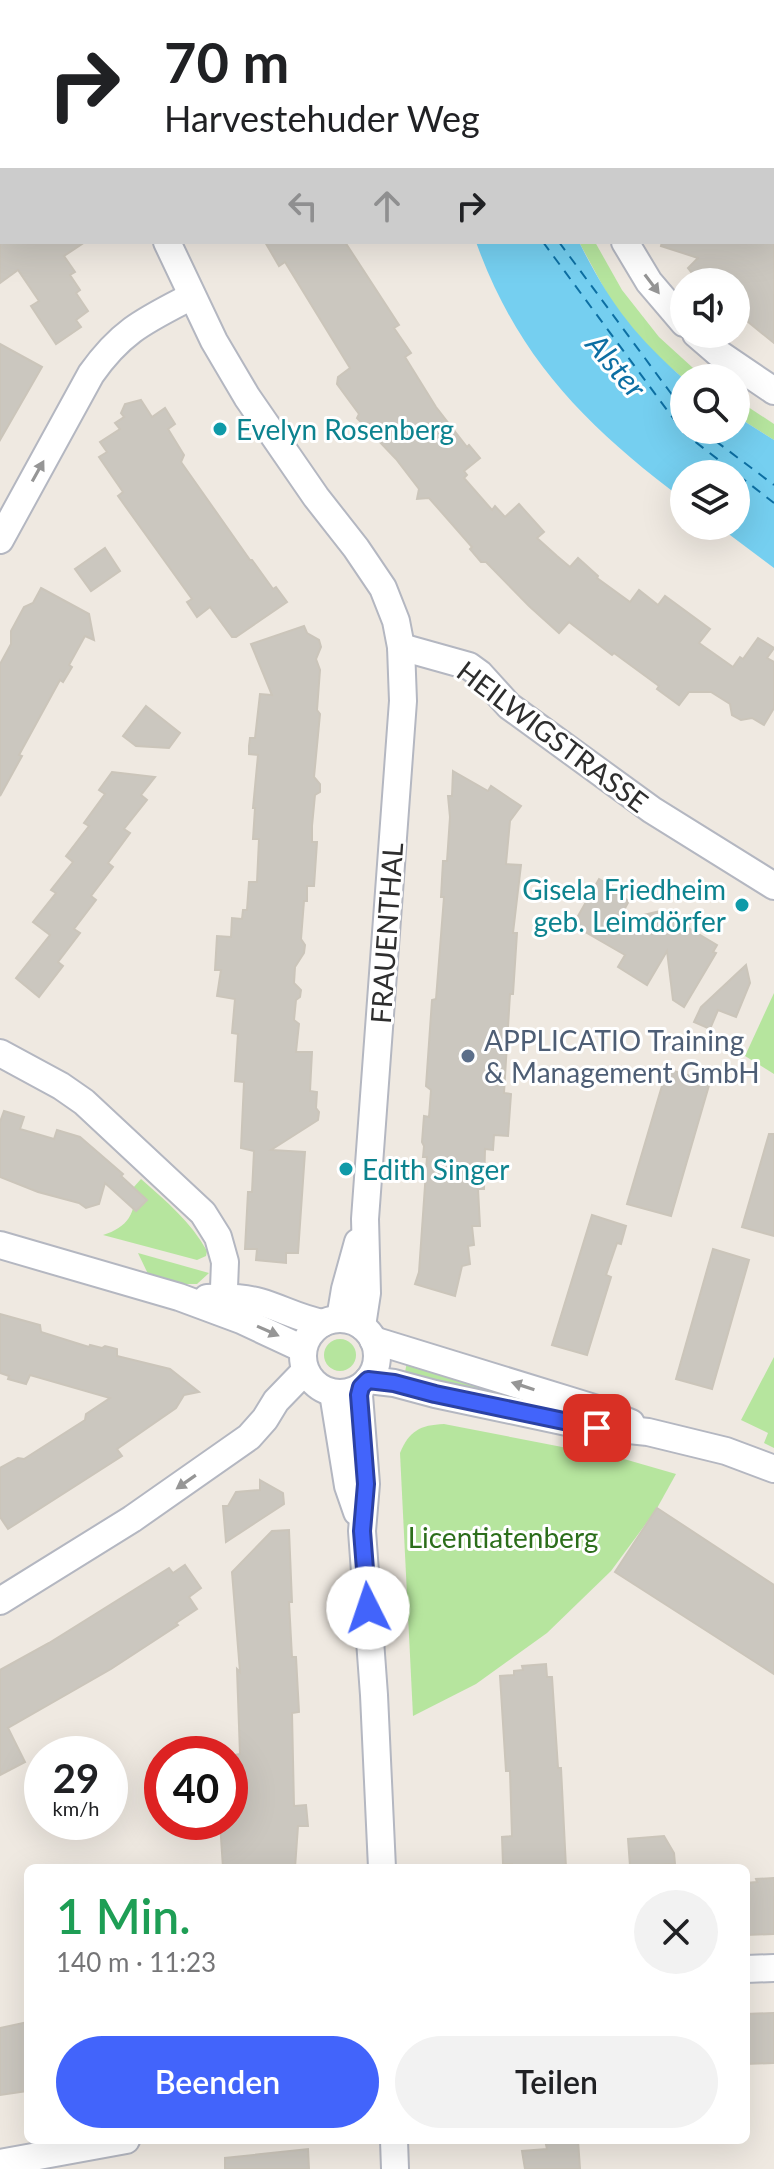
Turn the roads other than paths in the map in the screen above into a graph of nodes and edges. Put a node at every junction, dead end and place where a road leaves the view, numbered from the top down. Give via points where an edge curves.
1 (168, 244) edge
2 (626, 244) edge
3 (192, 296) junction
4 (670, 307) edge
5 (712, 348) edge
6 (774, 391) edge
7 (0, 540) edge
8 (401, 647) junction
9 (774, 886) edge
10 (0, 1053) edge
11 (0, 1245) edge
12 (220, 1304) junction
13 (350, 1327) junction
14 (304, 1360) junction
15 (364, 1383) junction
16 (333, 1393) junction
17 (648, 1432) junction
18 (774, 1469) edge
19 (362, 1531) junction
20 (0, 1601) edge
21 (382, 1864) edge
22 (774, 1968) edge
23 (750, 1969) edge
24 (104, 2144) edge
25 (394, 2144) edge
26 (0, 2163) edge
27 (395, 2169) edge

1 - 3 street
2 -> 4 street
7 -> 3 street via 106,353 136,325
3 - 8 street via 270,434 375,574 390,604
5 - 6 street
8 - 9 street, HEILWIGSTRASSE via 469,666 509,706 652,810
8 - 13 street, FRAUENTHAL via 403,701 365,1219 367,1293
10 - 12 street via 84,1102 203,1213 222,1249
11 - 12 street
12 - 13 street via 261,1302 304,1319
12 -> 14 street
13 - 14 street via 310,1334
13 - 15 street via 376,1362
17 -> 13 street via 594,1408
14 - 16 street via 318,1386
14 -> 20 street via 249,1437 132,1519
15 - 16 street via 348,1393
15 - 17 street via 394,1383 581,1425
15 - 19 street via 359,1395 366,1484
16 - 19 street via 348,1486
17 - 18 street
19 - 21 street
22 - 23 street
24 - 26 street
25 - 27 street

